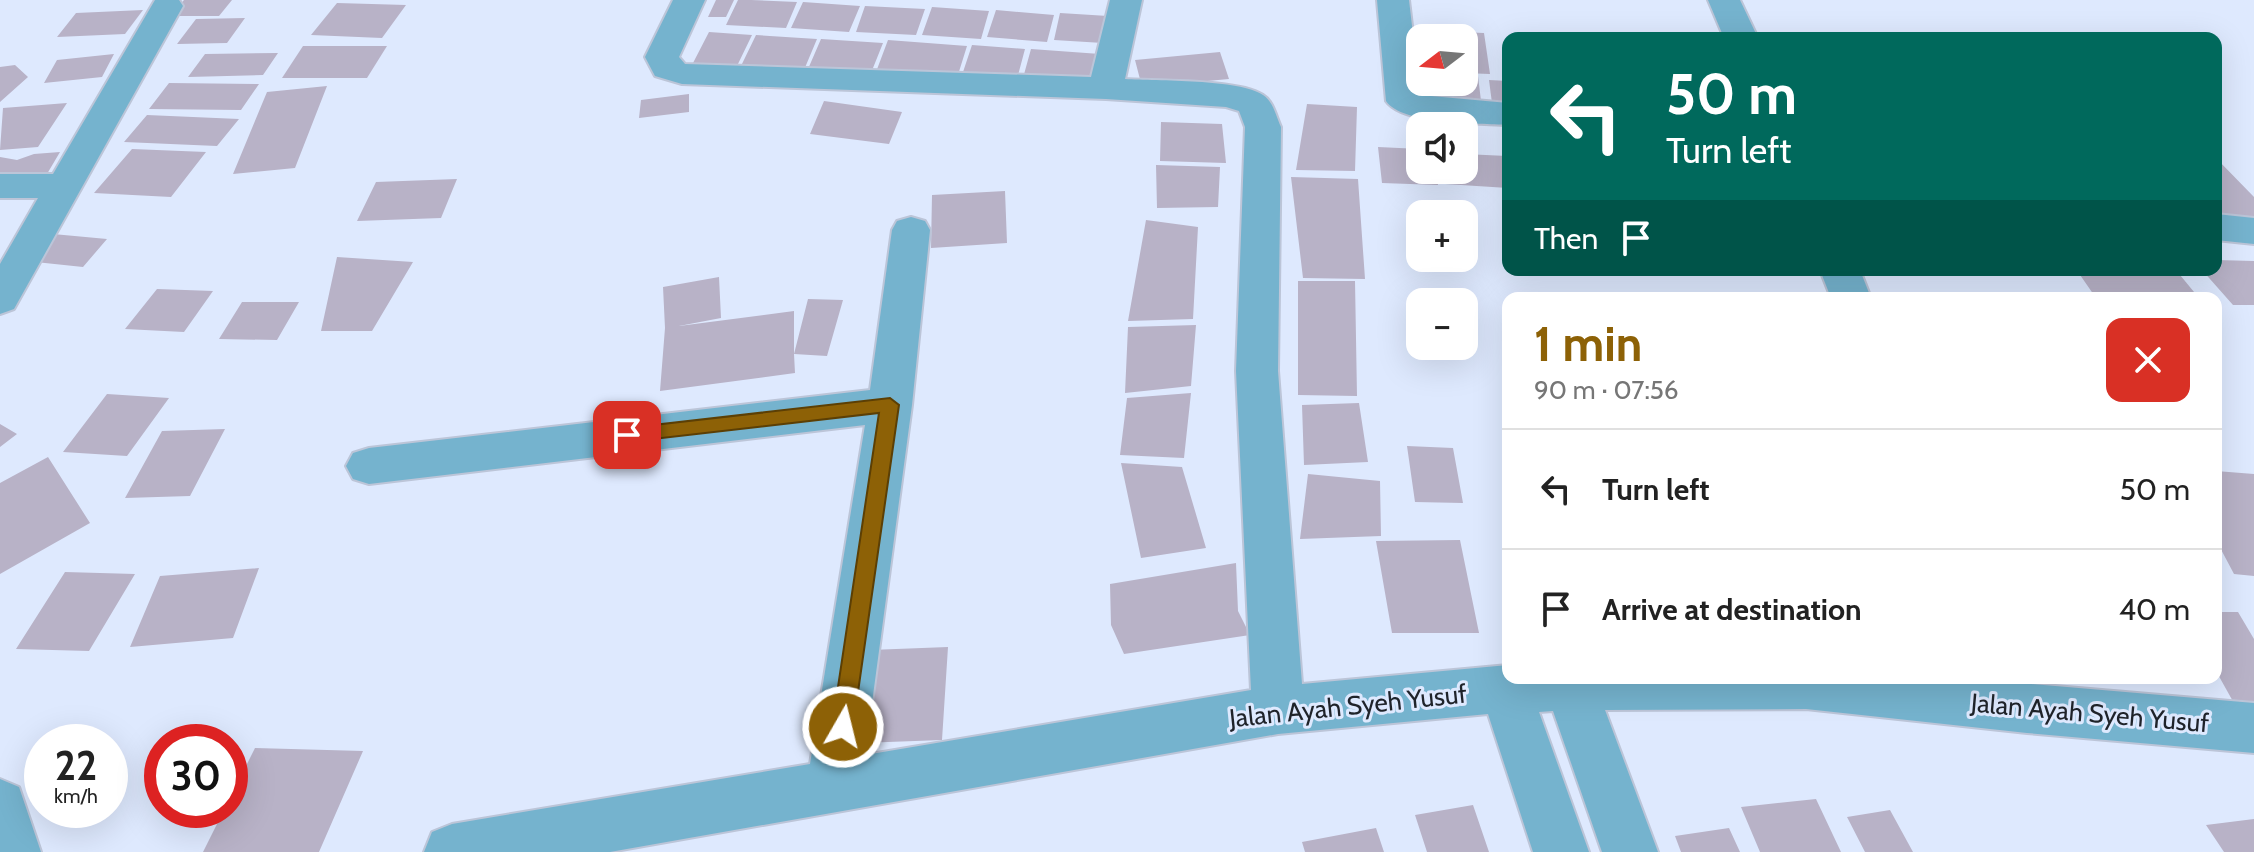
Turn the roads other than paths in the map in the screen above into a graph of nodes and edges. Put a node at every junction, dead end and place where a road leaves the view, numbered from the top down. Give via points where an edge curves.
1 (689, 0) edge
2 (1126, 0) edge
3 (1393, 0) edge
4 (1724, 0) edge
5 (167, 6) dead end
6 (1738, 32) edge
7 (1106, 88) junction
8 (1502, 114) edge
9 (0, 186) edge
10 (65, 186) junction
11 (2222, 228) edge
12 (911, 230) dead end
13 (2254, 231) edge
14 (0, 299) edge
15 (890, 405) junction
16 (369, 466) dead end
17 (1570, 685) junction
18 (1505, 689) junction
19 (2020, 693) edge
20 (1278, 710) junction
21 (2254, 728) edge
22 (834, 786) junction
23 (0, 806) edge
24 (13, 852) edge
25 (452, 852) edge
26 (1561, 852) edge
27 (1630, 852) edge

1 - 7 street via 662,57 667,69 682,74
2 - 7 street
3 - 8 street via 1403,101
4 - 6 street
5 - 10 street
7 - 20 street via 1226,96 1247,100 1261,115 1257,371
9 - 10 street
10 - 14 street
11 - 13 street
12 - 15 street
15 - 16 street
15 - 22 street
17 - 18 street, Jalan Ayah Syeh Yusuf
17 - 19 street, Jalan Ayah Syeh Yusuf via 1806,685
17 - 27 street
18 - 20 street, Jalan Ayah Syeh Yusuf
18 - 26 street
19 - 21 street, Jalan Ayah Syeh Yusuf
20 - 22 street, Jalan Ayah Syeh Yusuf
22 - 25 street, Jalan Ayah Syeh Yusuf
23 - 24 street

